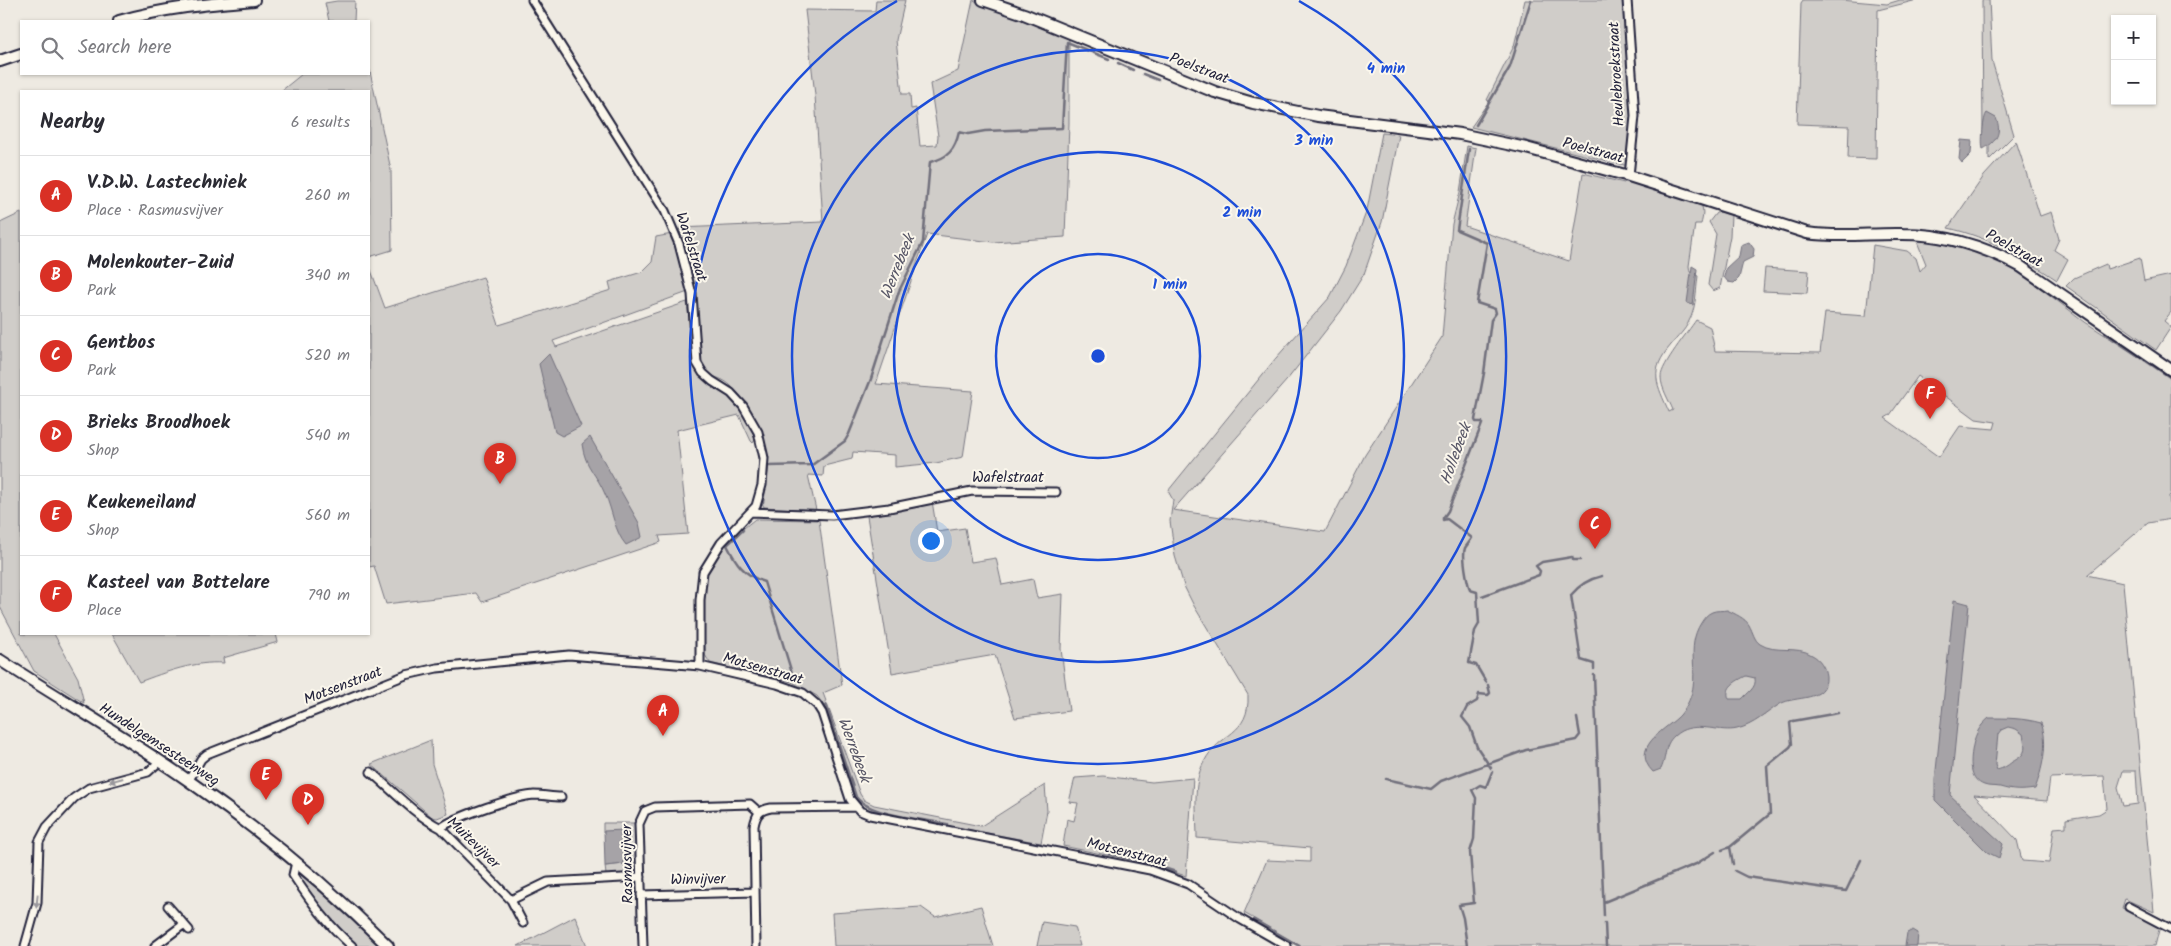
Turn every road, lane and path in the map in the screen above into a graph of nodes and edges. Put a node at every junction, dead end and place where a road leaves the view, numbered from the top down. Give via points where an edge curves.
1 (254, 0) edge
2 (532, 0) edge
3 (983, 0) edge
4 (1627, 0) edge
5 (208, 2) edge
6 (123, 20) edge
7 (20, 54) edge
8 (0, 62) edge
9 (1629, 176) junction
10 (2171, 370) edge
11 (1056, 492) dead end
12 (752, 512) junction
13 (0, 660) edge
14 (700, 666) junction
15 (160, 761) junction
16 (371, 772) dead end
17 (188, 780) junction
18 (562, 797) dead end
19 (856, 807) junction
20 (759, 812) junction
21 (441, 828) junction
22 (296, 862) junction
23 (641, 877) junction
24 (755, 892) junction
25 (642, 895) junction
26 (511, 900) junction
27 (168, 906) dead end
28 (2129, 907) dead end
29 (524, 923) dead end
30 (2171, 929) edge
31 (25, 946) edge
32 (155, 946) edge
33 (352, 946) edge
34 (388, 946) edge
35 (643, 946) edge
36 (756, 946) edge
37 (1287, 946) edge

1 - 5 street
2 - 12 street, Wafelstraat via 665,211 679,244 692,294 699,369 738,400 751,417 762,444 762,485
3 - 9 street, Poelstraat via 1253,104 1309,115 1460,134
4 - 9 street, Heulebroekstraat via 1635,116
5 - 6 street
7 - 8 street
9 - 10 street, Poelstraat via 1807,233 1831,237 1904,234 1966,242 1994,252 2020,266
11 - 12 street, Wafelstraat via 960,492 889,508 840,514
12 - 14 street, Wafelstraat via 721,542 702,572
13 - 15 street, Hundelgemsesteenweg
14 - 17 street, Motsenstraat via 569,655 430,669 406,675 207,754
14 - 19 street, Motsenstraat via 777,684 811,698 822,713 845,785
15 - 17 street, Hundelgemsesteenweg
15 -> 31 street via 148,772 89,788 74,798 47,827 39,842 37,903
16 - 21 street, Muitevijver via 419,814
17 - 22 street, Hundelgemsesteenweg
18 - 21 street via 534,795 522,798 452,820
19 - 20 street via 771,808
19 - 37 street, Motsenstraat via 870,815 1150,870 1188,884
20 - 23 street, Rasmusvijver via 750,804 649,808 639,824
20 - 24 street via 754,826
21 - 26 street, Muitevijver
22 - 33 street via 293,876 324,920
22 - 34 street, Hundelgemsesteenweg
23 - 25 street, Rasmusvijver
23 - 26 street via 548,882
24 - 25 street, Winvijver
24 - 36 street
25 - 35 street, Rasmusvijver
26 - 29 street, Muitevijver
27 - 32 street via 186,927
28 - 30 street

